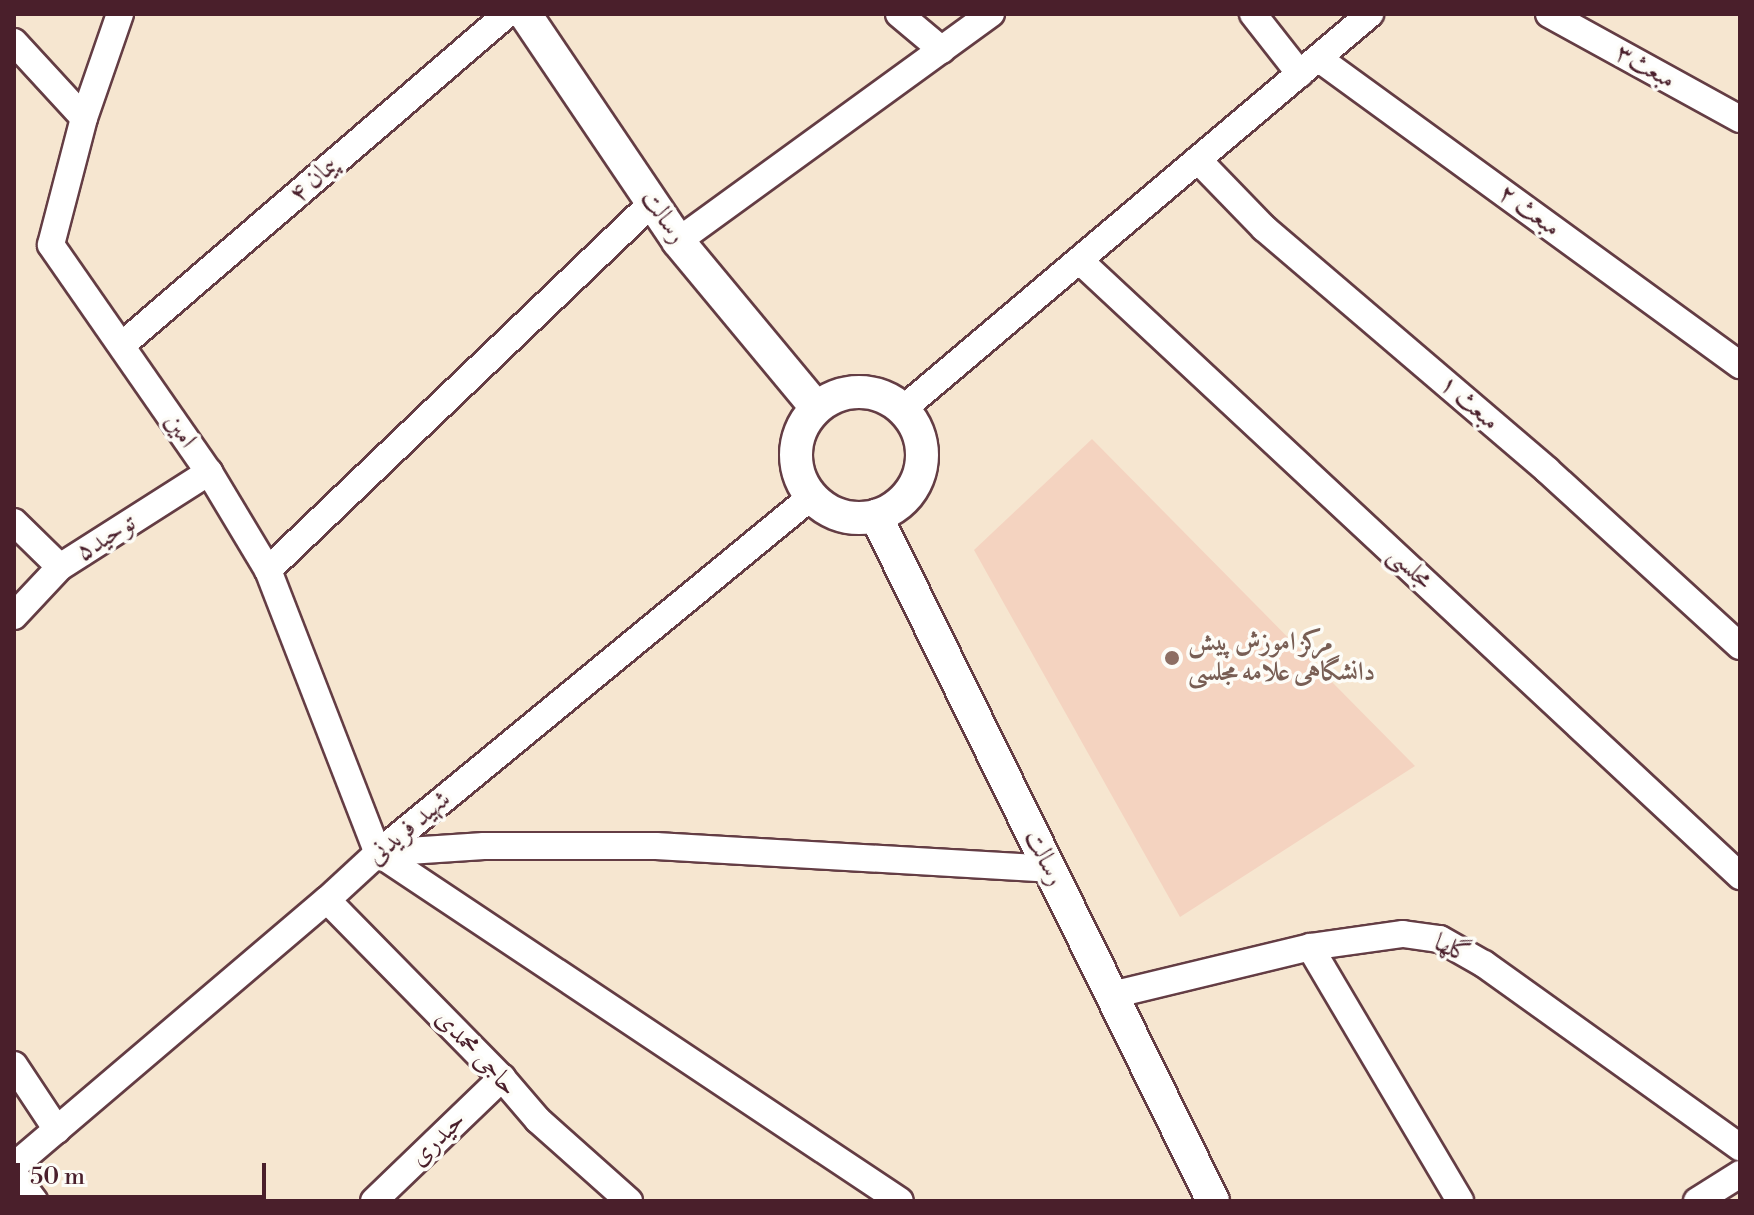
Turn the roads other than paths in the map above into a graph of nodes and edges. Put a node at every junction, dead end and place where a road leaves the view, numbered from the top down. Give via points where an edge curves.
1 (120, 14) edge
2 (507, 14) edge
3 (525, 14) edge
4 (899, 14) edge
5 (991, 14) edge
6 (1253, 14) edge
7 (1370, 14) edge
8 (1549, 14) edge
9 (14, 42) edge
10 (942, 50) junction
11 (1309, 66) junction
12 (84, 118) junction
13 (1740, 119) edge
14 (1198, 160) junction
15 (652, 203) junction
16 (678, 241) junction
17 (1079, 260) junction
18 (122, 345) junction
19 (1740, 365) edge
20 (816, 407) junction
21 (903, 409) junction
22 (209, 472) junction
23 (811, 497) junction
24 (876, 516) junction
25 (14, 522) edge
26 (60, 567) junction
27 (268, 570) junction
28 (14, 616) edge
29 (1740, 646) edge
30 (378, 853) junction
31 (1049, 869) junction
32 (1740, 876) edge
33 (327, 900) junction
34 (1310, 947) junction
35 (1112, 995) junction
36 (14, 1065) edge
37 (502, 1078) junction
38 (57, 1130) junction
39 (1740, 1147) edge
40 (14, 1166) edge
41 (14, 1174) edge
42 (1740, 1174) edge
43 (34, 1201) edge
44 (374, 1201) edge
45 (629, 1201) edge
46 (900, 1201) edge
47 (1213, 1201) edge
48 (1460, 1201) edge
49 (1697, 1201) edge

1 - 12 street, امین
2 - 18 street, پیمان ۴
3 - 15 street, رسالت
4 - 10 street
5 - 10 street
6 - 11 street, مبعث ۲
7 - 11 street
8 - 13 street, مبعث۳
9 - 12 street
10 - 16 street
11 - 14 street
11 - 19 street, مبعث ۲
12 - 18 street, امین via 51,245
14 - 17 street
14 - 29 street, مبعث ۱ via 1264,228 1547,470
15 - 16 street, رسالت
15 - 27 street
16 - 20 street, رسالت
17 - 21 street
17 - 32 street, مجلسی
18 - 22 street, امین
20 - 21 street via 850,392 869,392
20 - 23 street via 804,423 796,451 801,480
21 - 24 street via 922,448 920,470 896,506
22 - 26 street, توحید۵
22 - 27 street, امین
23 - 24 street via 841,516
23 - 30 street, شهید فریدنی
24 - 31 street, رسالت
25 - 26 street
26 - 28 street, توحید۵
27 - 30 street, امین
30 - 31 street via 484,846 656,846
30 - 33 street, شهید فریدنی
30 - 46 street
31 - 35 street, رسالت
33 - 37 street, حاجی محمدی
33 - 38 street, شهید فریدنی
34 - 35 street, گلها
34 - 39 street, گلها via 1403,934 1440,939 1484,964
34 - 48 street
35 - 47 street, رسالت
36 - 38 street
37 - 44 street, حیدری
37 - 45 street, حاجی محمدی via 538,1120
38 - 40 street, شهید فریدنی
41 - 43 street
42 - 49 street

